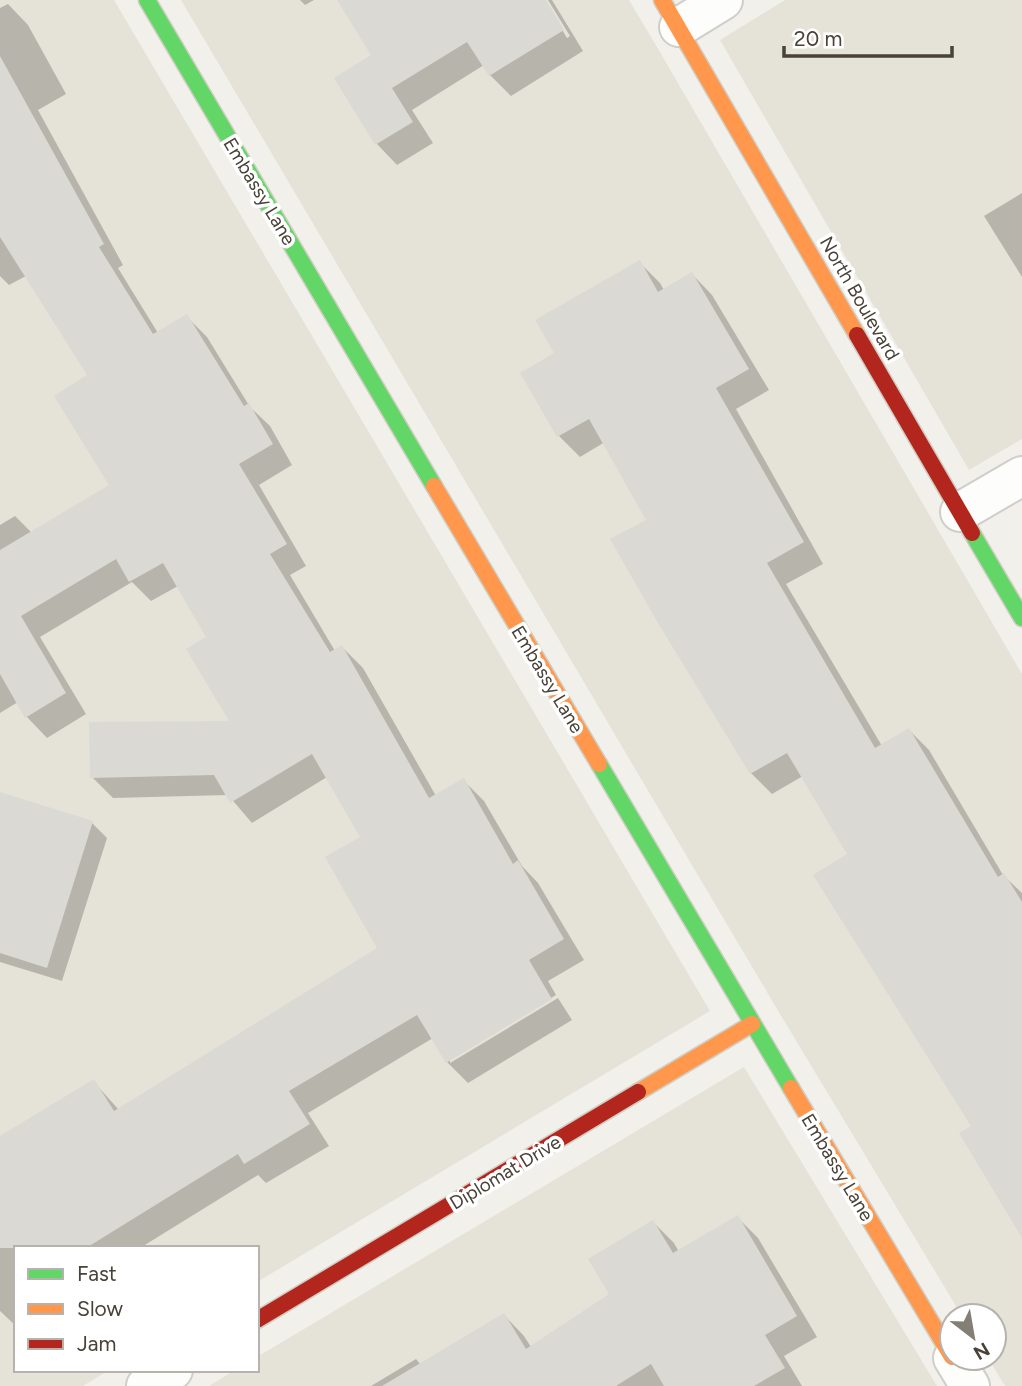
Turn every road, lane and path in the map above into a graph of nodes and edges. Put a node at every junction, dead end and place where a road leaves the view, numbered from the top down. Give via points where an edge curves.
1 (147, 0) edge
2 (723, 0) edge
3 (671, 13) edge
4 (1022, 476) edge
5 (960, 512) junction
6 (1022, 618) edge
7 (752, 1024) junction
8 (259, 1319) edge
9 (938, 1334) edge
10 (170, 1372) edge
11 (146, 1386) edge

1 - 7 street, Embassy Lane
2 - 3 street
3 - 5 street, North Boulevard
4 - 5 street
5 - 6 street, North Boulevard
7 - 8 street, Diplomat Drive
7 - 9 street, Embassy Lane
10 - 11 street

